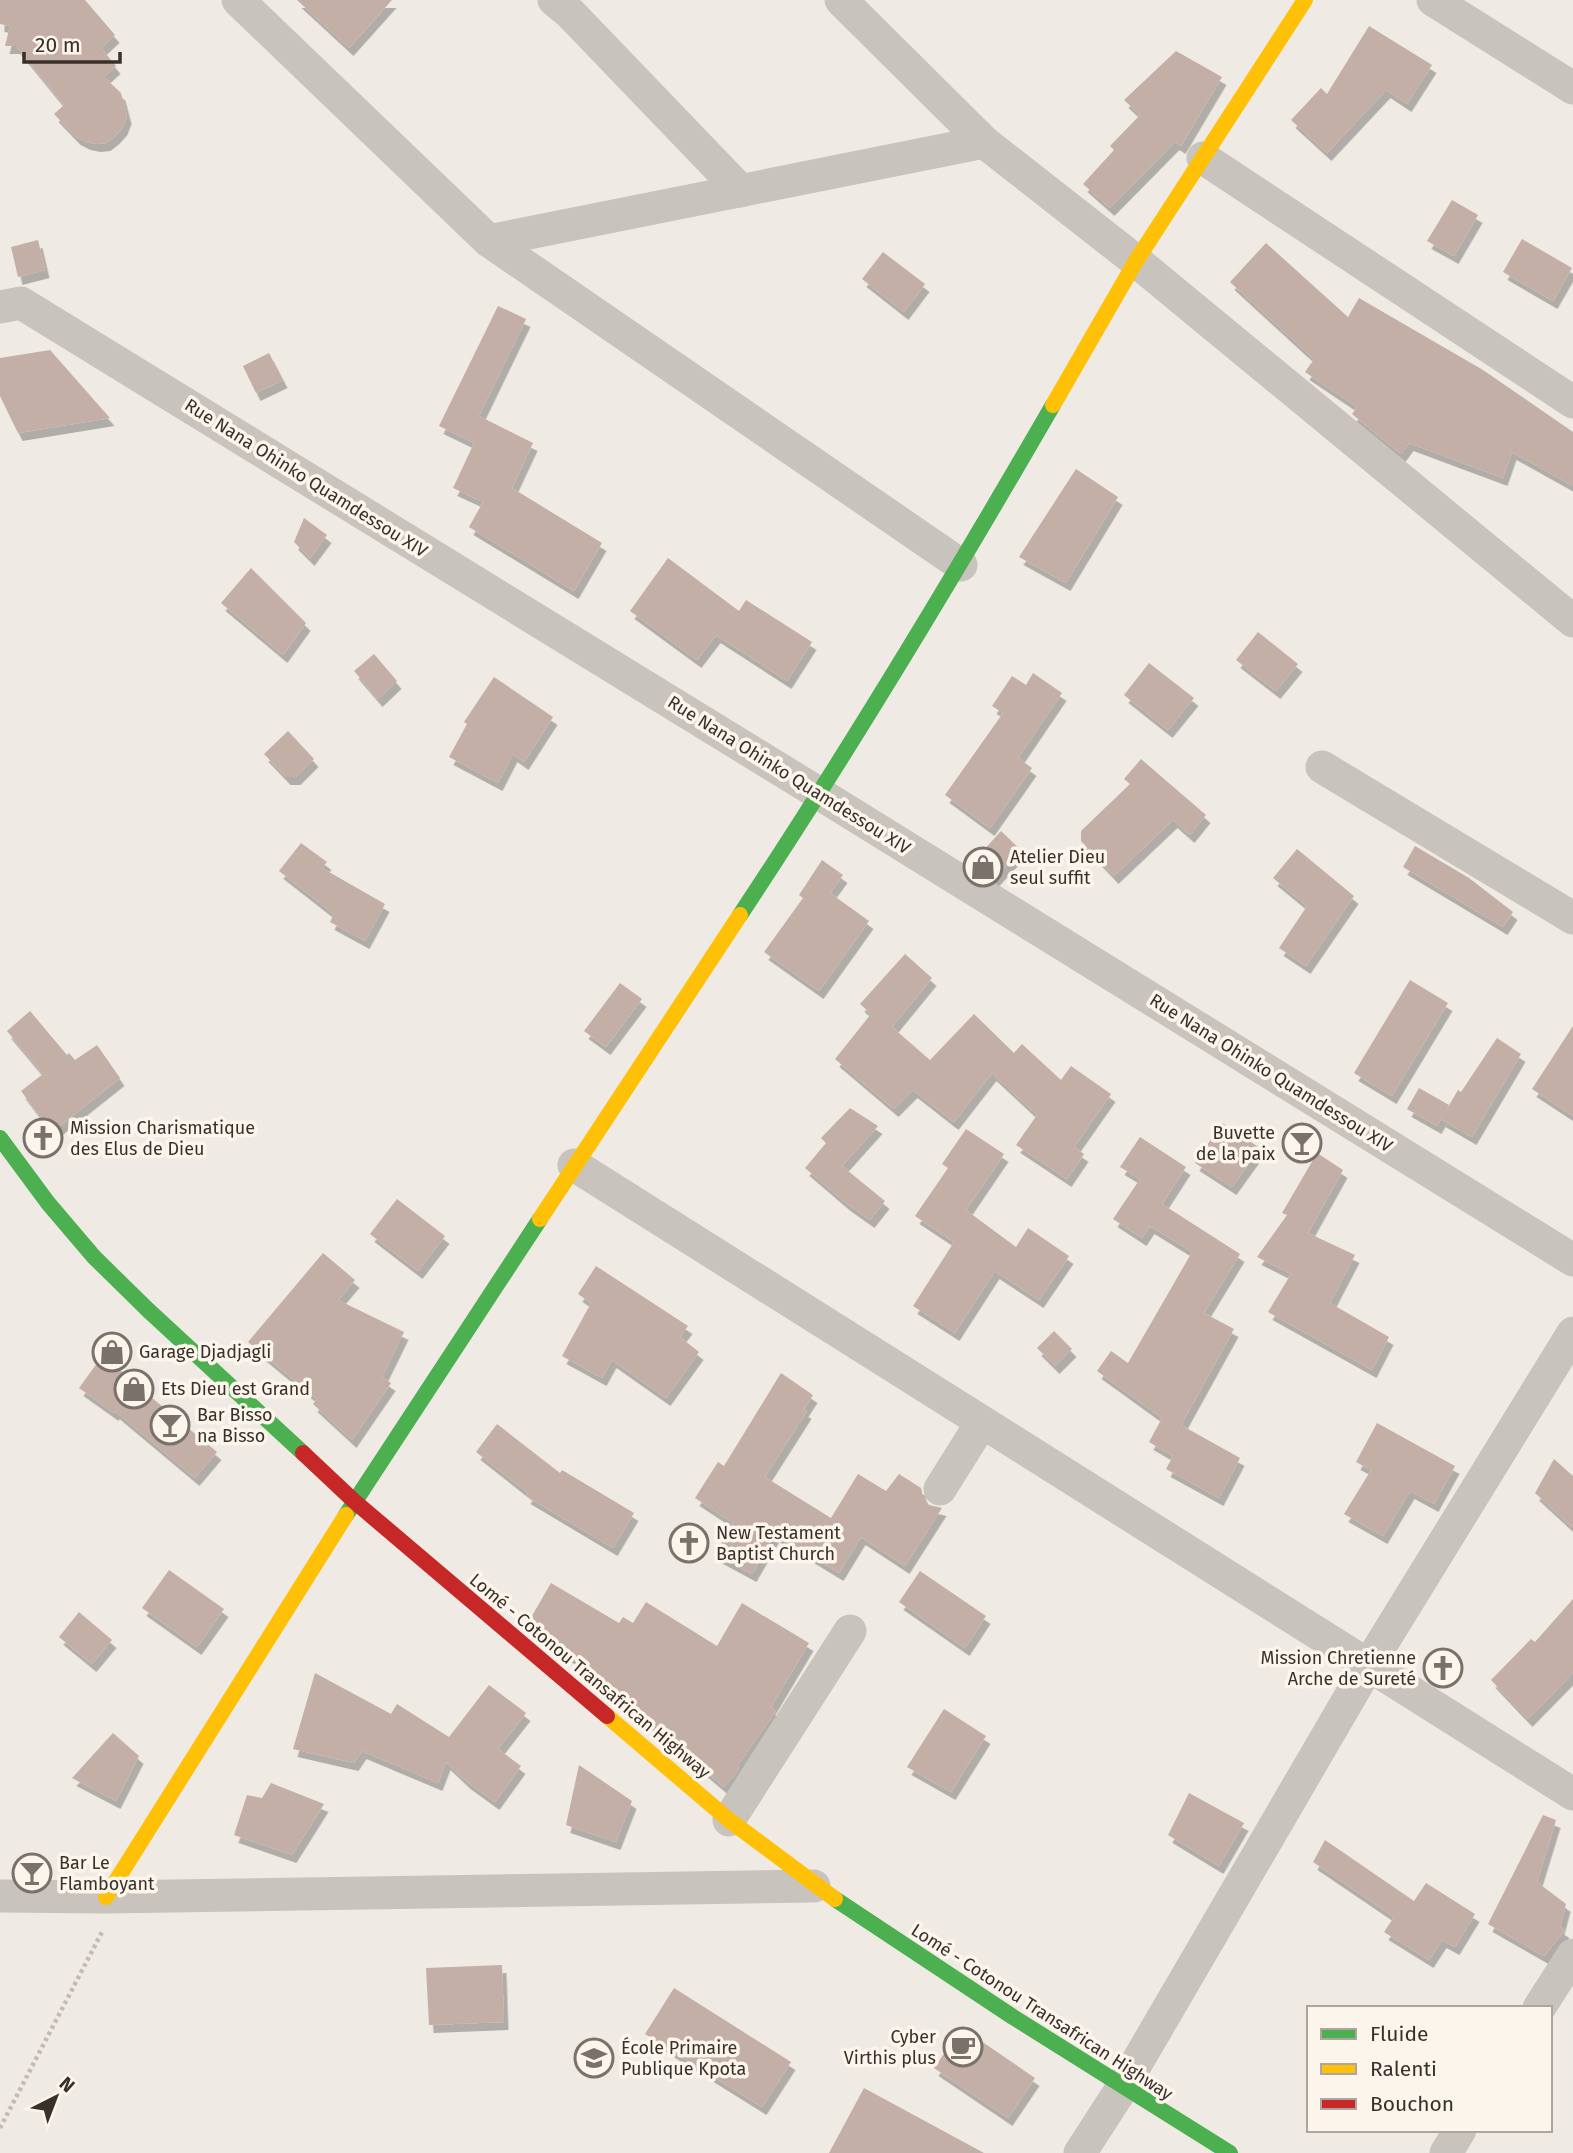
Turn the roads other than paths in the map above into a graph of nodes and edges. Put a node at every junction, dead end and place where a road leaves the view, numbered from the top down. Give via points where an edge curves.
1 (238, 0) edge
2 (841, 0) edge
3 (1305, 0) edge
4 (1433, 0) edge
5 (569, 4) edge
6 (1573, 88) edge
7 (984, 142) junction
8 (1203, 158) junction
9 (741, 191) junction
10 (489, 241) junction
11 (1136, 261) junction
12 (0, 307) edge
13 (1573, 402) edge
14 (961, 565) junction
15 (1573, 621) edge
16 (1322, 767) dead end
17 (820, 794) junction
18 (1573, 918) edge
19 (0, 1138) edge
20 (574, 1164) junction
21 (1573, 1260) edge
22 (1573, 1333) edge
23 (982, 1422) junction
24 (940, 1489) dead end
25 (354, 1501) junction
26 (850, 1631) dead end
27 (1368, 1666) junction
28 (1573, 1794) edge
29 (729, 1820) junction
30 (814, 1886) junction
31 (0, 1896) edge
32 (114, 1897) junction
33 (1573, 1955) edge
34 (1540, 2006) edge
35 (1122, 2088) junction
36 (1460, 2132) edge
37 (1080, 2153) edge
38 (1230, 2153) edge
39 (1446, 2153) edge

1 - 10 street
2 - 7 street
3 - 8 main road
4 - 6 street
5 - 9 street
7 - 9 street
7 - 11 street
8 - 11 main road
8 - 13 street
9 - 10 street
10 - 14 street
11 - 14 main road
11 - 15 street
12 - 17 street, Rue Nana Ohinko Quamdessou XIV via 21,303
14 - 17 main road
16 - 18 street
17 - 20 main road
17 - 21 street, Rue Nana Ohinko Quamdessou XIV
19 - 25 main road, Lomé - Cotonou Transafrican Highway via 94,1257
20 - 23 street
20 - 25 main road
22 - 27 street
23 - 24 street
23 - 27 street
25 - 29 main road, Lomé - Cotonou Transafrican Highway
25 - 32 main road
26 - 29 street
27 - 28 street
27 - 35 street
29 - 30 main road, Lomé - Cotonou Transafrican Highway
30 - 32 street
30 - 35 main road, Lomé - Cotonou Transafrican Highway
31 - 32 street
33 - 34 street
35 - 37 street
35 - 38 main road, Lomé - Cotonou Transafrican Highway
36 - 39 street

